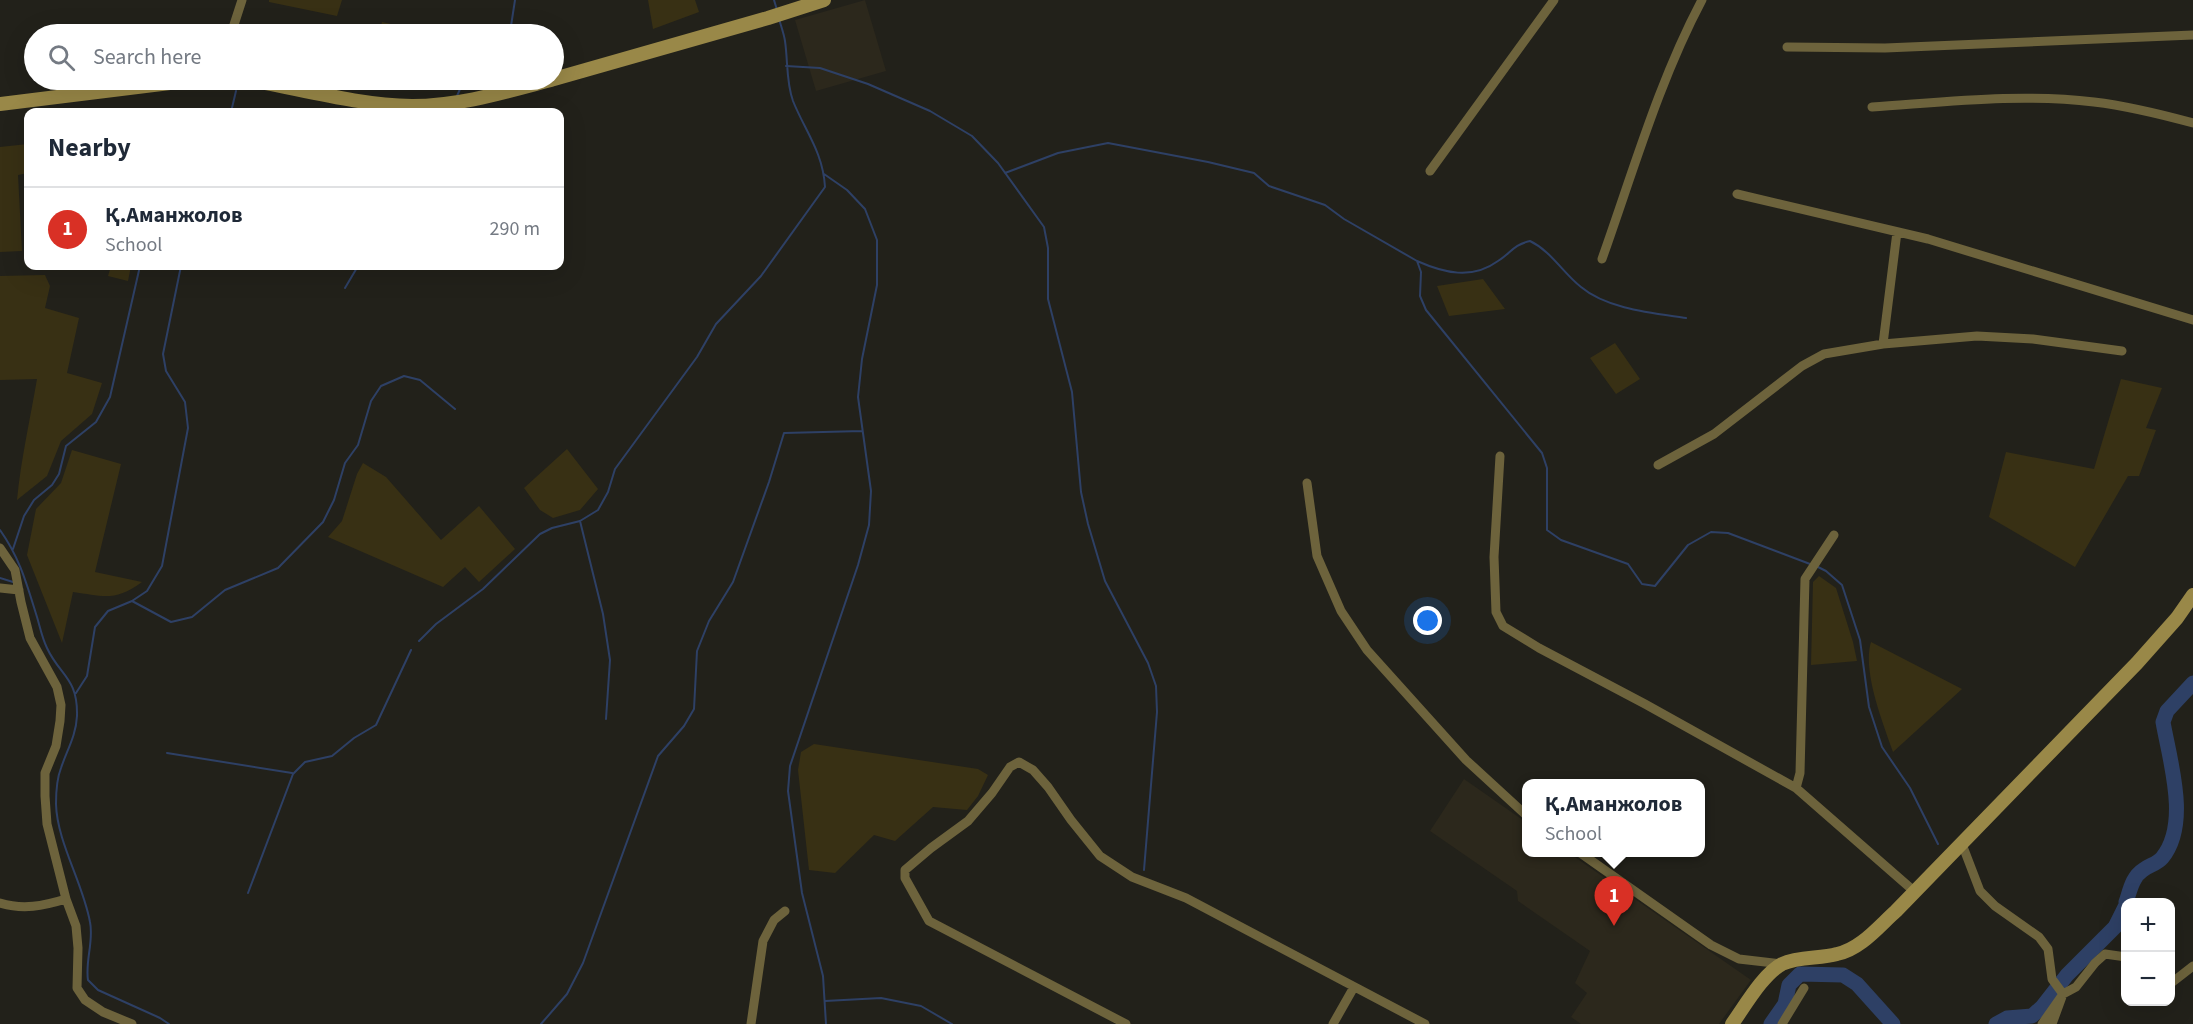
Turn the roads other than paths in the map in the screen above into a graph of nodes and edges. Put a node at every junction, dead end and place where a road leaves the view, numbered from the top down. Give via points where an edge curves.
1 (242, 0) edge
2 (824, 0) edge
3 (1554, 0) edge
4 (1702, 0) edge
5 (797, 4) edge
6 (234, 24) edge
7 (2193, 35) edge
8 (1787, 47) dead end
9 (564, 76) edge
10 (113, 90) edge
11 (306, 90) edge
12 (514, 90) edge
13 (0, 104) edge
14 (1872, 106) dead end
15 (2193, 123) edge
16 (1430, 171) dead end
17 (1737, 194) dead end
18 (1897, 232) junction
19 (1602, 259) dead end
20 (2193, 320) edge
21 (1883, 344) junction
22 (2122, 351) dead end
23 (1500, 456) dead end
24 (1658, 465) dead end
25 (1306, 483) dead end
26 (1834, 535) dead end
27 (0, 548) edge
28 (0, 588) edge
29 (19, 590) junction
30 (2193, 595) edge
31 (1796, 788) junction
32 (1522, 811) edge
33 (1962, 844) junction
34 (1586, 857) edge
35 (1914, 892) junction
36 (66, 899) junction
37 (0, 903) edge
38 (785, 911) dead end
39 (2121, 956) edge
40 (1782, 964) junction
41 (2193, 966) edge
42 (2175, 980) edge
43 (1354, 987) junction
44 (1804, 988) dead end
45 (2063, 994) junction
46 (132, 1024) edge
47 (751, 1024) edge
48 (1126, 1024) edge
49 (1333, 1024) edge
50 (1425, 1024) edge
51 (1732, 1024) edge
52 (1782, 1024) edge
53 (2042, 1024) edge
54 (2052, 1024) edge

1 - 6 street
2 - 5 main road
3 - 16 street
4 - 19 street via 1662,92
5 - 9 main road via 778,15
7 - 8 street via 1885,48
10 - 13 main road
11 - 12 main road via 412,106 486,98
14 - 15 street via 2042,98 2094,102
17 - 18 street
18 - 20 street
18 - 21 street
21 - 22 street via 1977,336
21 - 24 street via 1824,354 1802,366 1714,434
23 - 31 street via 1494,557 1496,612 1503,626
25 - 32 street via 1317,556 1341,611 1368,650 1466,760
26 - 31 street via 1805,579 1800,773
27 - 29 street via 15,570
28 - 29 street
29 - 36 street via 30,638 57,687 61,705 56,746 45,773 45,796 47,824
30 - 33 main road via 2137,663
31 - 35 street
33 - 35 main road
33 - 45 street via 1980,891 2039,937 2048,949 2052,979
34 - 40 street via 1711,945 1739,959
35 - 40 main road via 1858,945 1838,954
36 - 37 street via 27,908
36 - 46 street via 76,926 77,988 85,1000 103,1012
38 - 47 street via 774,920 763,941
39 - 45 street via 2105,954 2076,987
40 - 51 main road via 1767,977
41 - 42 street
43 - 48 street via 1186,898 1132,877 1100,856 1048,787 1033,770 1019,762 1010,766 968,821 905,870 905,878 929,921
43 - 49 street
43 - 50 street
44 - 52 street
45 - 53 street
45 - 54 street

